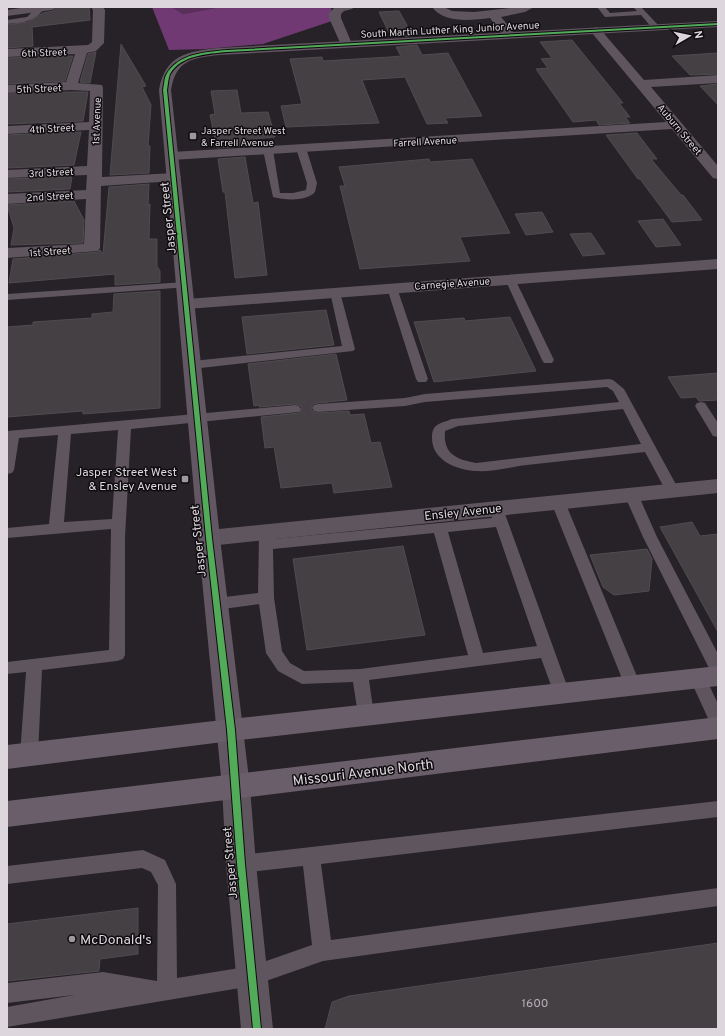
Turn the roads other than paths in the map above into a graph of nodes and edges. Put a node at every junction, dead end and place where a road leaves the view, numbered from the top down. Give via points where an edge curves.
1 (52, 7) edge
2 (97, 7) edge
3 (348, 7) edge
4 (438, 7) edge
5 (528, 7) edge
6 (601, 7) edge
7 (40, 8) junction
8 (640, 10) edge
9 (7, 13) edge
10 (493, 14) junction
11 (7, 22) edge
12 (718, 24) edge
13 (656, 28) junction
14 (596, 31) junction
15 (510, 36) junction
16 (346, 44) junction
17 (82, 50) junction
18 (7, 53) edge
19 (185, 59) joint
20 (718, 79) edge
21 (642, 84) junction
22 (72, 86) junction
23 (7, 89) edge
24 (677, 125) junction
25 (96, 126) junction
26 (7, 130) edge
27 (301, 148) junction
28 (711, 148) dead end
29 (696, 149) junction
30 (268, 150) junction
31 (172, 156) junction
32 (7, 174) edge
33 (718, 175) edge
34 (174, 177) junction
35 (94, 182) junction
36 (7, 198) edge
37 (92, 248) joint
38 (7, 254) edge
39 (718, 264) edge
40 (510, 279) junction
41 (185, 285) junction
42 (392, 288) junction
43 (335, 292) junction
44 (7, 297) edge
45 (187, 304) junction
46 (548, 360) dead end
47 (192, 365) junction
48 (422, 379) dead end
49 (626, 405) junction
50 (701, 406) dead end
51 (318, 408) dead end
52 (296, 409) dead end
53 (197, 419) junction
54 (125, 425) junction
55 (65, 430) junction
56 (718, 433) edge
57 (10, 434) edge
58 (649, 447) junction
59 (7, 470) edge
60 (718, 486) edge
61 (672, 490) junction
62 (631, 494) junction
63 (558, 502) junction
64 (498, 515) junction
65 (56, 528) junction
66 (440, 528) junction
67 (118, 530) junction
68 (7, 533) edge
69 (209, 538) junction
70 (266, 539) junction
71 (266, 598) junction
72 (216, 604) junction
73 (546, 651) junction
74 (476, 660) junction
75 (34, 666) junction
76 (7, 668) edge
77 (360, 675) junction
78 (711, 675) edge
79 (633, 686) junction
80 (562, 694) junction
81 (366, 716) junction
82 (718, 722) edge
83 (718, 728) edge
84 (231, 730) junction
85 (18, 756) edge
86 (236, 787) junction
87 (718, 809) edge
88 (7, 814) edge
89 (311, 857) junction
90 (241, 864) junction
91 (7, 875) edge
92 (718, 897) edge
93 (323, 951) junction
94 (252, 976) junction
95 (167, 991) junction
96 (7, 994) edge
97 (7, 1017) edge
98 (257, 1029) edge

1 - 7 street
2 - 17 street via 98,43 92,48
3 - 16 street via 341,8 335,13
4 - 10 street via 445,13 454,15
5 - 10 street
6 - 8 lane via 608,15
7 - 9 street
7 - 11 lane via 32,18
8 - 13 lane
10 - 15 street
12 - 13 street, South Martin Luther King Junior Avenue
13 - 14 street, South Martin Luther King Junior Avenue
14 - 15 street, South Martin Luther King Junior Avenue
14 - 21 street, Auburn Street
15 - 16 street, South Martin Luther King Junior Avenue
16 - 19 street, South Martin Luther King Junior Avenue via 227,51
17 - 18 street, 6th Street
17 - 22 street
19 - 31 street, Jasper Street via 174,65 167,76 165,90
20 - 21 street
21 - 24 street, Auburn Street
22 - 23 street, 5th Street
22 - 25 street, 1st Avenue via 97,88
24 - 27 street, Farrell Avenue
24 - 29 street, Auburn Street
25 - 26 street, 4th Street
25 - 35 street, 1st Avenue
27 - 30 street, Farrell Avenue
27 - 30 lane via 312,183 310,192 283,197 276,195
28 - 29 street
29 - 33 street, Auburn Street
30 - 31 street, Farrell Avenue
31 - 34 street, Jasper Street
32 - 35 street, 3rd Street
34 - 35 street
34 - 41 street, Jasper Street
35 - 36 street, 2nd Street
35 - 37 street, 1st Avenue
37 - 38 street, 1st Street
39 - 40 street, Carnegie Avenue
40 - 42 street, Carnegie Avenue
40 - 46 lane
41 - 44 lane
41 - 45 street, Jasper Street
42 - 43 street, Carnegie Avenue
42 - 48 lane
43 - 45 street, Carnegie Avenue
43 - 47 lane via 349,349
45 - 47 street, Jasper Street
47 - 53 street, Jasper Street
49 - 51 lane via 614,386 602,382
49 - 58 lane
49 - 58 lane via 456,422 439,429 437,439 445,457 457,463 476,467
50 - 56 lane
52 - 53 lane
53 - 54 lane
53 - 69 street, Jasper Street
54 - 55 lane
54 - 67 lane
55 - 57 lane
55 - 65 lane
57 - 59 lane
58 - 61 lane
60 - 61 street, Ensley Avenue
61 - 62 street, Ensley Avenue
62 - 63 street, Ensley Avenue
62 - 78 lane
63 - 64 street, Ensley Avenue
63 - 79 lane
64 - 66 lane
64 - 70 street, Ensley Avenue
64 - 73 lane
65 - 67 lane
65 - 68 lane
66 - 70 lane
66 - 74 lane
67 - 75 lane via 117,655
69 - 70 street, Ensley Avenue
69 - 72 street, Jasper Street
70 - 71 lane
71 - 72 lane
71 - 77 lane via 274,653 284,667 302,678
72 - 84 street, Jasper Street
73 - 74 lane
73 - 80 lane
74 - 77 lane
75 - 76 lane
75 - 85 lane
77 - 81 lane
78 - 79 main road
78 - 82 lane
79 - 80 main road
80 - 81 main road
81 - 84 main road
83 - 86 main road, Missouri Avenue North
84 - 85 main road
84 - 86 street, Jasper Street
86 - 88 main road, Missouri Avenue North
86 - 90 street, Jasper Street
87 - 89 lane
89 - 90 lane
89 - 93 lane
90 - 94 street, Jasper Street
91 - 95 lane via 143,859 158,866 167,884
92 - 93 lane
93 - 94 lane
94 - 95 lane
94 - 98 street, Jasper Street
95 - 96 lane via 103,982
95 - 97 lane

